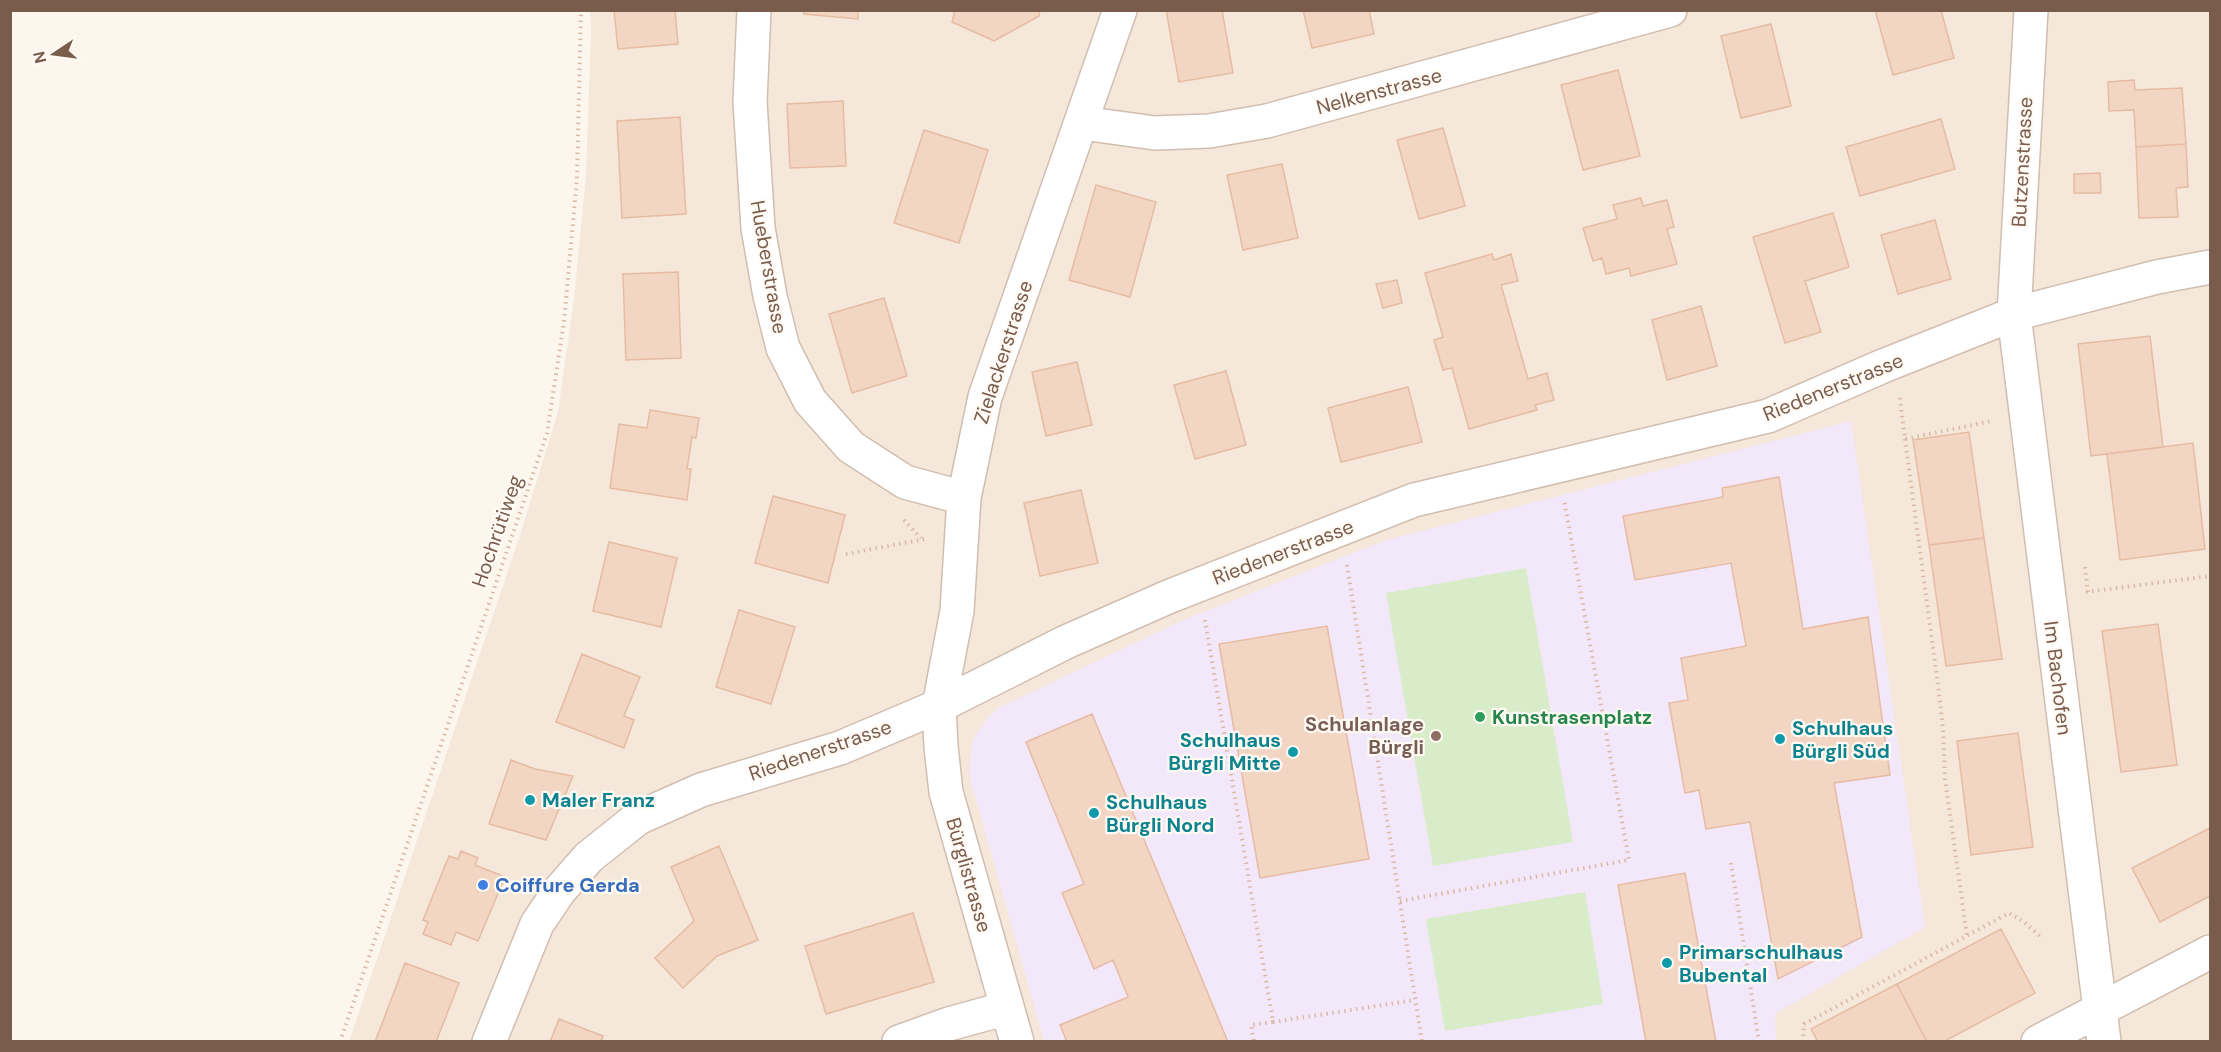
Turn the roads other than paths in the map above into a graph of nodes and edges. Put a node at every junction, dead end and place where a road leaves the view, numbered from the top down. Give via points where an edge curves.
1 (754, 10) edge
2 (1120, 10) edge
3 (1670, 10) edge
4 (2031, 10) edge
5 (1082, 123) junction
6 (2211, 267) edge
7 (2014, 314) junction
8 (964, 498) junction
9 (939, 706) junction
10 (2211, 952) edge
11 (1007, 1008) junction
12 (2102, 1026) edge
13 (489, 1041) edge
14 (899, 1041) edge
15 (1017, 1041) edge
16 (2038, 1041) edge

1 - 8 street, Hueberstrasse via 750,102 758,228 783,348 810,401 851,447 905,482
2 - 5 street, Zielackerstrasse
3 - 5 street, Nelkenstrasse via 1267,121 1209,131 1155,133
4 - 7 street, Butzenstrasse
5 - 8 street, Zielackerstrasse via 985,397
6 - 7 street, Riedenerstrasse
7 - 9 street, Riedenerstrasse via 1768,416 1414,500 1168,597 1066,642
7 - 12 street, Im Bachofen
8 - 9 street, Zielackerstrasse via 957,611
9 - 11 street, Bürglistrasse via 946,792
9 - 13 street, Riedenerstrasse via 840,748 701,790 638,818 589,857 537,924
10 - 12 street
11 - 14 street
11 - 15 street, Bürglistrasse
12 - 16 street

